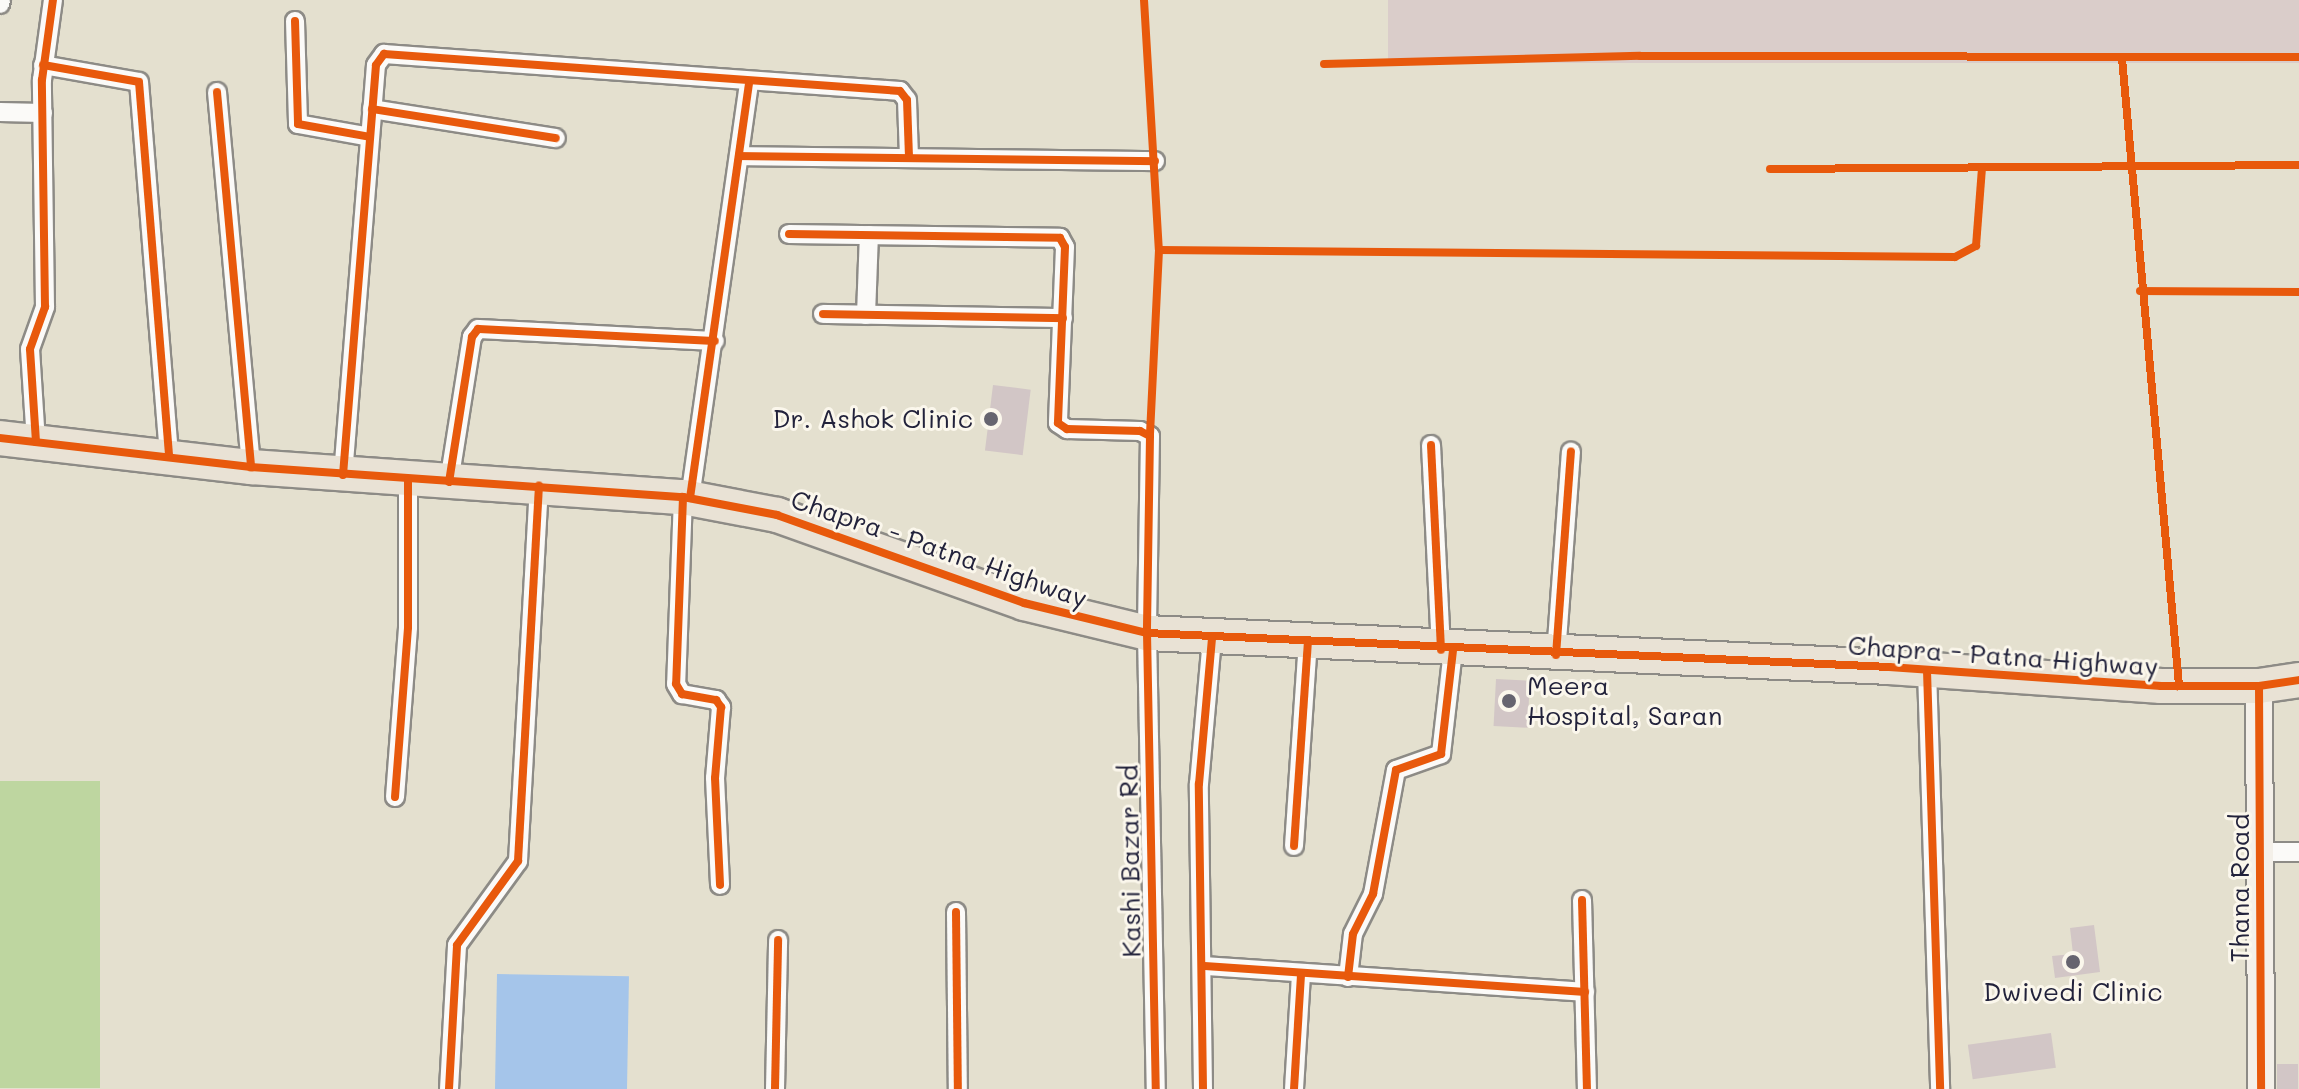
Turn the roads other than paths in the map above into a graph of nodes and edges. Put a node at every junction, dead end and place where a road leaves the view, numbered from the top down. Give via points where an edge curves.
1 (53, 0) edge
2 (295, 21) dead end
3 (43, 65) junction
4 (749, 81) junction
5 (217, 92) dead end
6 (372, 109) junction
7 (0, 112) edge
8 (43, 113) junction
9 (370, 137) junction
10 (556, 138) dead end
11 (739, 156) junction
12 (909, 157) junction
13 (1155, 161) dead end
14 (789, 234) dead end
15 (869, 235) junction
16 (823, 314) dead end
17 (866, 315) junction
18 (1063, 318) junction
19 (715, 341) junction
20 (0, 438) edge
21 (36, 442) junction
22 (1431, 445) dead end
23 (1571, 452) dead end
24 (169, 457) junction
25 (251, 467) junction
26 (343, 475) junction
27 (408, 480) junction
28 (449, 482) junction
29 (539, 486) junction
30 (687, 498) junction
31 (1147, 633) junction
32 (1212, 639) junction
33 (1308, 643) junction
34 (1447, 651) junction
35 (1556, 655) junction
36 (1927, 670) junction
37 (2299, 680) edge
38 (2259, 686) junction
39 (395, 797) dead end
40 (1294, 846) dead end
41 (2260, 852) junction
42 (2299, 852) edge
43 (720, 885) dead end
44 (1582, 900) dead end
45 (956, 912) dead end
46 (778, 940) dead end
47 (1205, 966) junction
48 (1301, 973) junction
49 (1348, 977) junction
50 (1585, 992) junction
51 (449, 1089) edge
52 (775, 1089) edge
53 (958, 1089) edge
54 (1156, 1089) edge
55 (1203, 1089) edge
56 (1294, 1089) edge
57 (1587, 1089) edge
58 (1940, 1089) edge
59 (2261, 1089) edge

1 - 3 street
2 - 9 street via 298,124
3 - 8 street
3 - 24 street via 131,76 140,85
4 - 6 street via 388,53 377,60
4 - 11 street
4 - 12 street via 900,91 907,100
5 - 25 street
6 - 9 street
6 - 10 street
7 - 8 street
8 - 21 street via 45,307 30,358
9 - 26 street
11 - 12 street
11 - 19 street
12 - 13 street
14 - 15 street
15 - 17 street
15 - 18 street via 1060,238 1065,247
16 - 17 street
17 - 18 street
18 - 31 street, Kashi Bazar Rd via 1058,423 1067,429 1145,431 1152,439
19 - 28 street via 478,329 472,337
19 - 30 street
20 - 21 highway, Chapra - Patna Highway
21 - 24 highway, Chapra - Patna Highway
22 - 34 street
23 - 35 street
24 - 25 highway, Chapra - Patna Highway
25 - 26 highway, Chapra - Patna Highway
26 - 27 highway, Chapra - Patna Highway
27 - 28 highway, Chapra - Patna Highway
27 - 39 street via 408,627
28 - 29 highway, Chapra - Patna Highway
29 - 30 highway, Chapra - Patna Highway
29 - 51 street via 518,861 457,945
30 - 31 highway, Chapra - Patna Highway via 777,515 1024,603
30 - 43 street via 676,684 682,694 716,700 721,707 715,778
31 - 32 highway, Chapra - Patna Highway
31 - 54 street, Kashi Bazar Rd
32 - 33 highway, Chapra - Patna Highway
32 - 47 street via 1199,784
33 - 34 highway, Chapra - Patna Highway
33 - 40 street
34 - 35 highway, Chapra - Patna Highway
34 - 49 street via 1441,754 1396,770 1373,894 1353,934
35 - 36 highway, Chapra - Patna Highway
36 - 38 highway, Chapra - Patna Highway via 2161,686
36 - 58 street
37 - 38 highway, Chapra - Patna Highway
38 - 41 street, Thana Road
41 - 42 street
41 - 59 street, Thana Road
44 - 50 street
45 - 53 street
46 - 52 street
47 - 48 street
47 - 55 street
48 - 49 street
48 - 56 street
49 - 50 street
50 - 57 street

